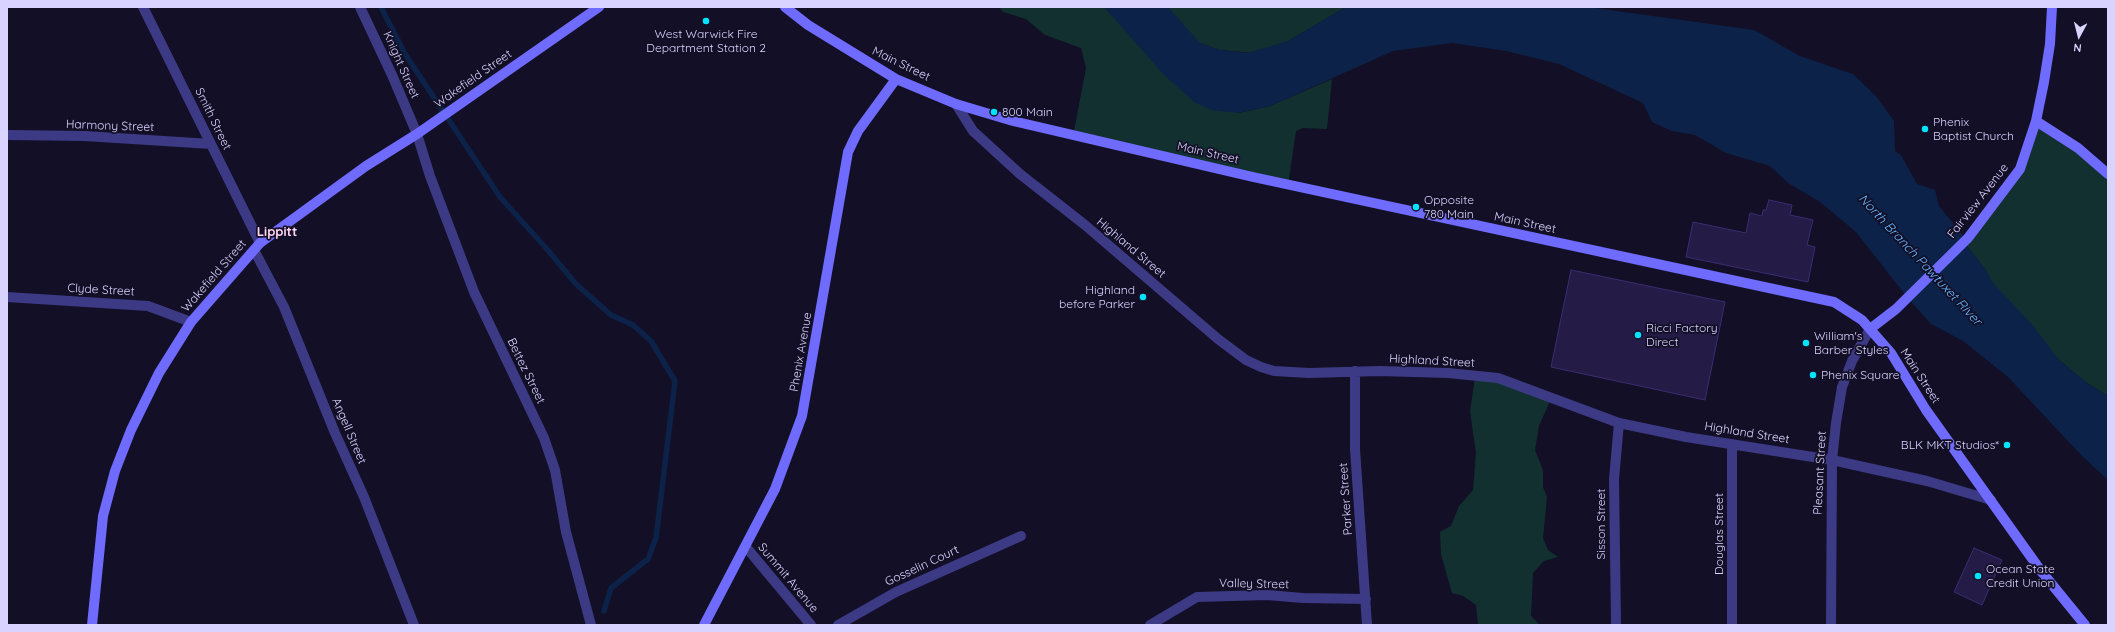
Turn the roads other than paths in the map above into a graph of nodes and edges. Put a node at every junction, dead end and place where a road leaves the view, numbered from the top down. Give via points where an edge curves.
1 (143, 7) edge
2 (360, 7) edge
3 (599, 7) edge
4 (785, 7) edge
5 (2052, 7) edge
6 (896, 79) junction
7 (956, 104) junction
8 (2036, 121) junction
9 (7, 134) edge
10 (417, 134) junction
11 (211, 144) junction
12 (2108, 174) edge
13 (257, 247) junction
14 (7, 298) edge
15 (191, 322) junction
16 (1870, 329) junction
17 (1355, 371) junction
18 (1620, 423) junction
19 (1732, 444) junction
20 (1832, 460) junction
21 (1991, 500) junction
22 (1021, 536) dead end
23 (746, 547) junction
24 (1366, 598) junction
25 (92, 625) edge
26 (414, 625) edge
27 (592, 625) edge
28 (704, 625) edge
29 (811, 625) edge
30 (838, 625) edge
31 (1150, 625) edge
32 (1367, 625) edge
33 (1616, 625) edge
34 (1732, 625) edge
35 (1831, 625) edge
36 (2085, 625) edge

1 - 11 street, Smith Street
2 - 10 street, Knight Street
3 - 10 main road, Wakefield Street
4 - 6 main road, Main Street via 808,26
5 - 8 main road, Fairview Avenue via 2050,44
6 - 7 main road, Main Street
6 - 23 main road, Phenix Avenue via 858,131 848,152 802,416 775,489
7 - 16 main road, Main Street via 1062,134 1261,179 1658,265 1801,293 1834,302 1862,320
7 - 17 street, Highland Street via 973,131 1020,174 1246,360 1274,371
8 - 12 main road via 2078,148
8 - 16 main road, Fairview Avenue via 2020,169 1968,238 1896,309
9 - 11 street, Harmony Street
10 - 13 main road, Wakefield Street via 366,166
10 - 27 street, Bettez Street via 430,176 474,292 544,438 555,470 566,532
11 - 13 street, Smith Street
13 - 15 main road, Wakefield Street
13 - 26 street, Angell Street via 334,433 364,497
14 - 15 street, Clyde Street via 148,306
15 - 25 main road, Wakefield Street via 156,380 131,430 116,471 103,516
16 - 20 street, Pleasant Street via 1852,360 1842,387
16 - 21 main road, Main Street via 1890,353 1926,410
17 - 18 street, Highland Street via 1448,373 1498,378
17 - 24 street, Parker Street via 1356,448
18 - 19 street, Highland Street
18 - 33 street, Sisson Street via 1614,479
19 - 20 street, Highland Street
19 - 34 street, Douglas Street
20 - 21 street, Highland Street via 1927,480
20 - 35 street, Pleasant Street
21 - 36 main road, Main Street via 2041,571
22 - 30 street, Gosselin Court via 896,592
23 - 28 main road, Phenix Avenue
23 - 29 street, Summit Avenue
24 - 31 street, Valley Street via 1266,595 1197,597
24 - 32 street, Parker Street

